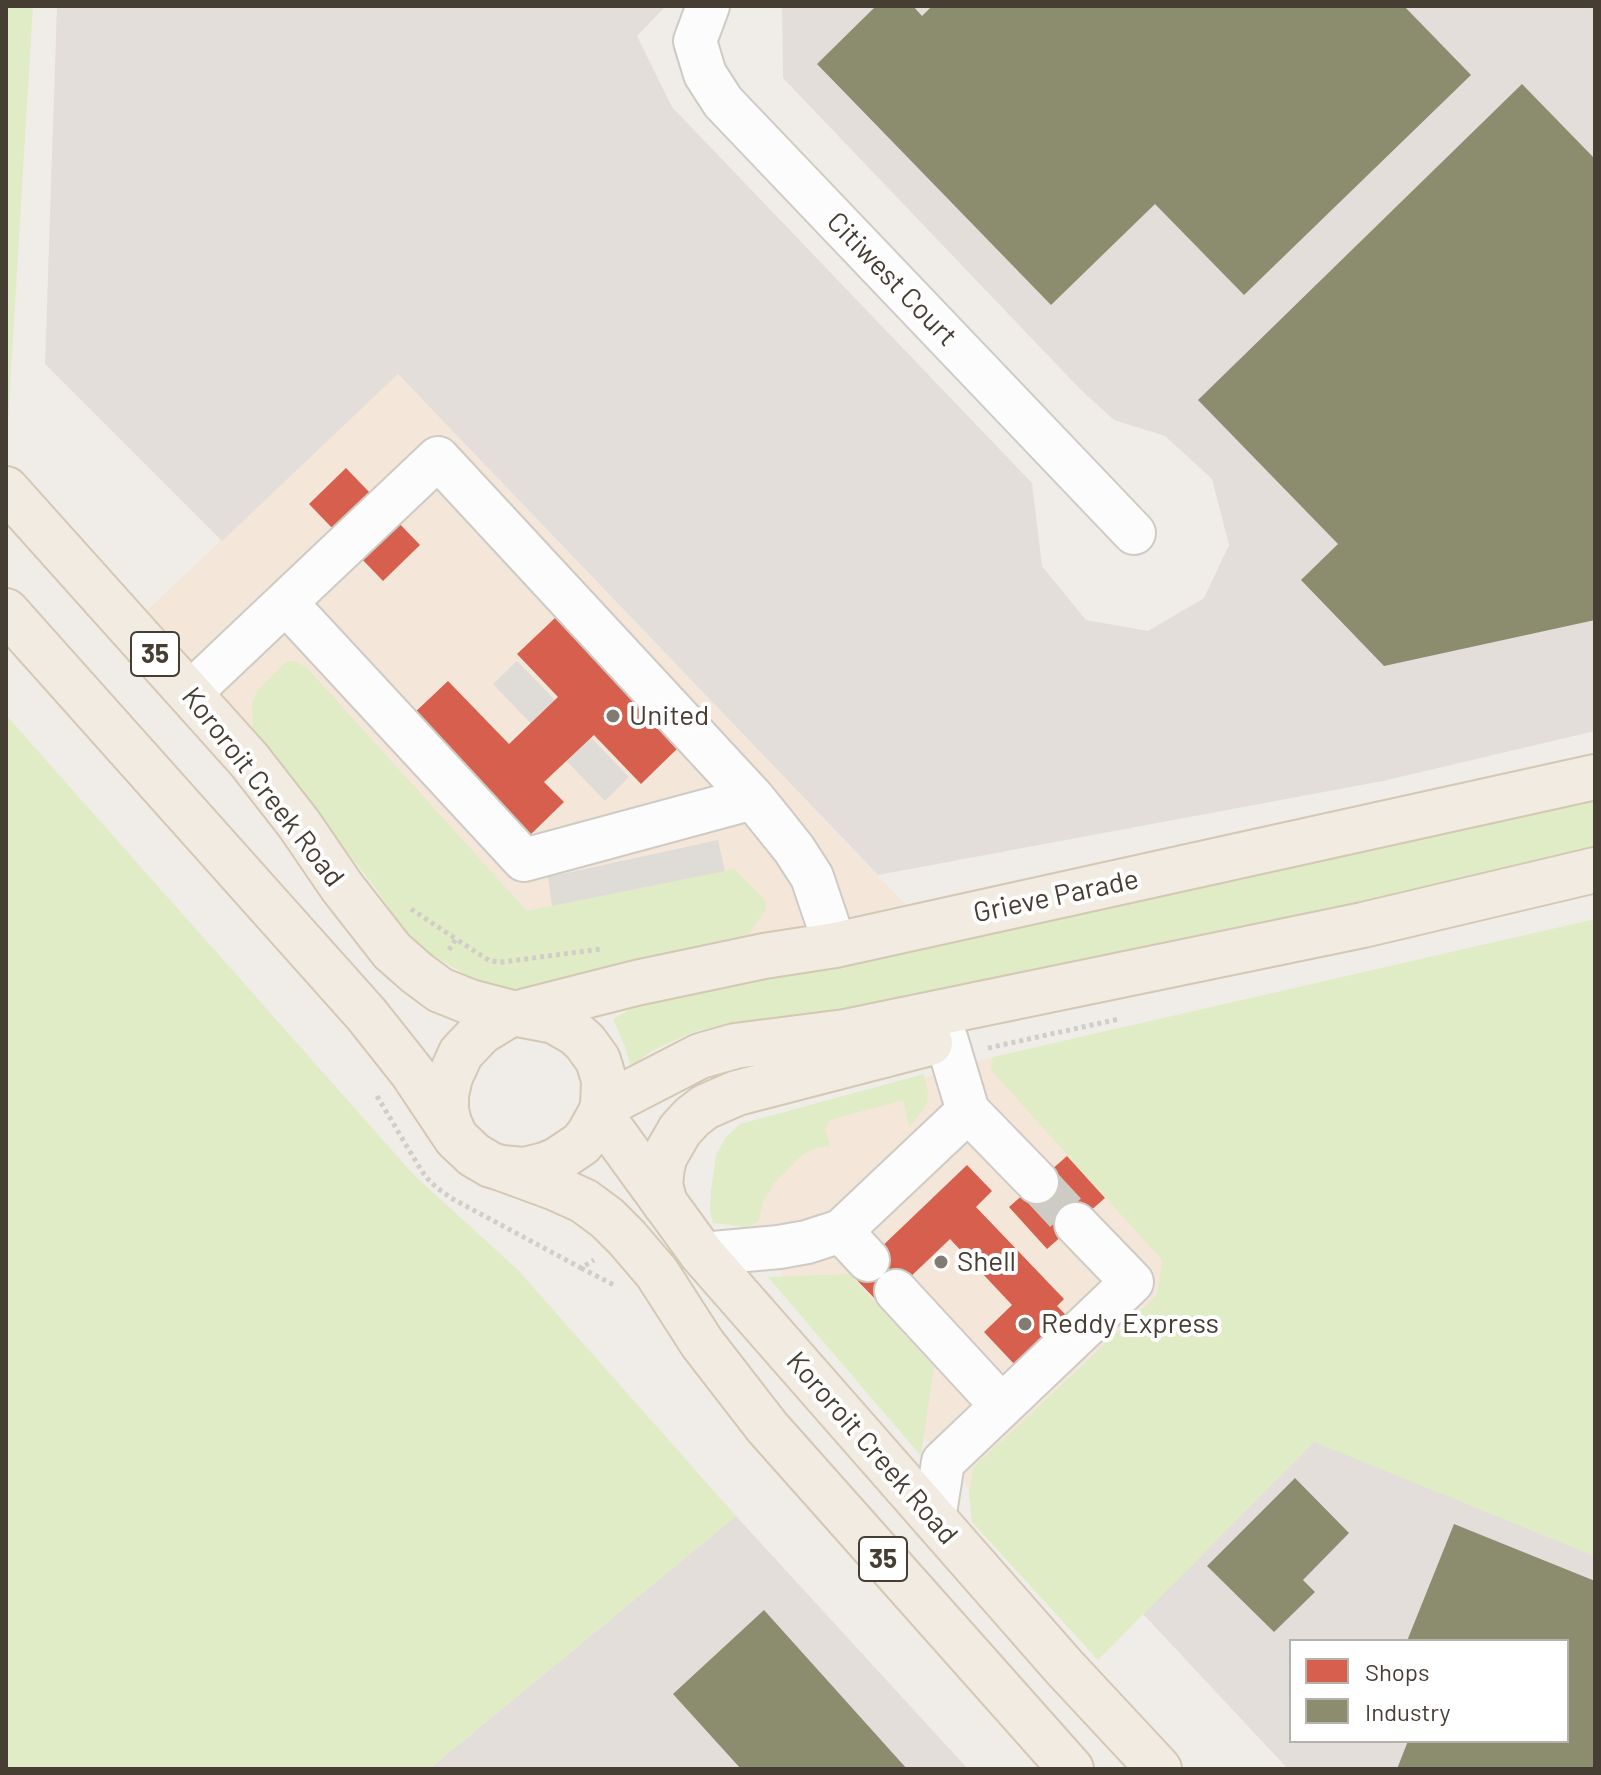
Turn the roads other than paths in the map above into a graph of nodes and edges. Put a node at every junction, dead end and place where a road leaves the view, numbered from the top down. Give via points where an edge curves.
1 (708, 6) edge
2 (6, 489) edge
3 (1134, 533) dead end
4 (286, 603) junction
5 (6, 611) edge
6 (190, 693) junction
7 (1595, 777) edge
8 (753, 798) junction
9 (1595, 870) edge
10 (835, 945) junction
11 (515, 1013) junction
12 (946, 1036) junction
13 (602, 1110) junction
14 (968, 1111) junction
15 (456, 1138) junction
16 (501, 1168) junction
17 (1037, 1182) tunnel mouth
18 (665, 1204) junction
19 (1076, 1224) tunnel mouth
20 (702, 1254) junction
21 (896, 1291) dead end
22 (1002, 1406) junction
23 (934, 1519) junction
24 (1071, 1769) edge
25 (1159, 1769) edge

1 - 3 lane, Citiwest Court via 695,41 705,74 723,102
2 - 6 main road, Kororoit Creek Road / 35
4 - 6 lane
4 - 8 lane via 524,860
4 - 8 lane via 438,458
5 - 15 main road, 35 via 391,1044
6 - 11 main road, Kororoit Creek Road / 35 via 249,760 402,961 429,983 470,1002
7 - 10 main road, Grieve Parade
8 - 10 lane via 812,877
9 - 12 main road via 1363,925 1255,970
10 - 11 main road, Grieve Parade via 636,983
11 - 13 main road, 35 via 554,1021 585,1042 601,1070
11 - 15 main road via 473,1039 453,1068 446,1110
12 - 13 main road via 845,1032 717,1051
12 - 14 lane
12 - 18 main road via 737,1093 705,1107 680,1130 665,1156 660,1184
13 - 16 main road via 581,1144 565,1156 533,1169
13 - 18 main road, Kororoit Creek Road / 35
14 - 17 lane
14 - 20 lane via 855,1245 807,1242
15 - 16 main road, 35 via 483,1161
16 - 24 main road, 35 via 584,1201 627,1238 767,1427
18 - 20 main road, Kororoit Creek Road / 35
19 - 22 lane via 1132,1282
20 - 23 main road, Kororoit Creek Road / 35
21 - 22 lane
22 - 23 lane via 943,1462
23 - 25 main road, Kororoit Creek Road / 35

